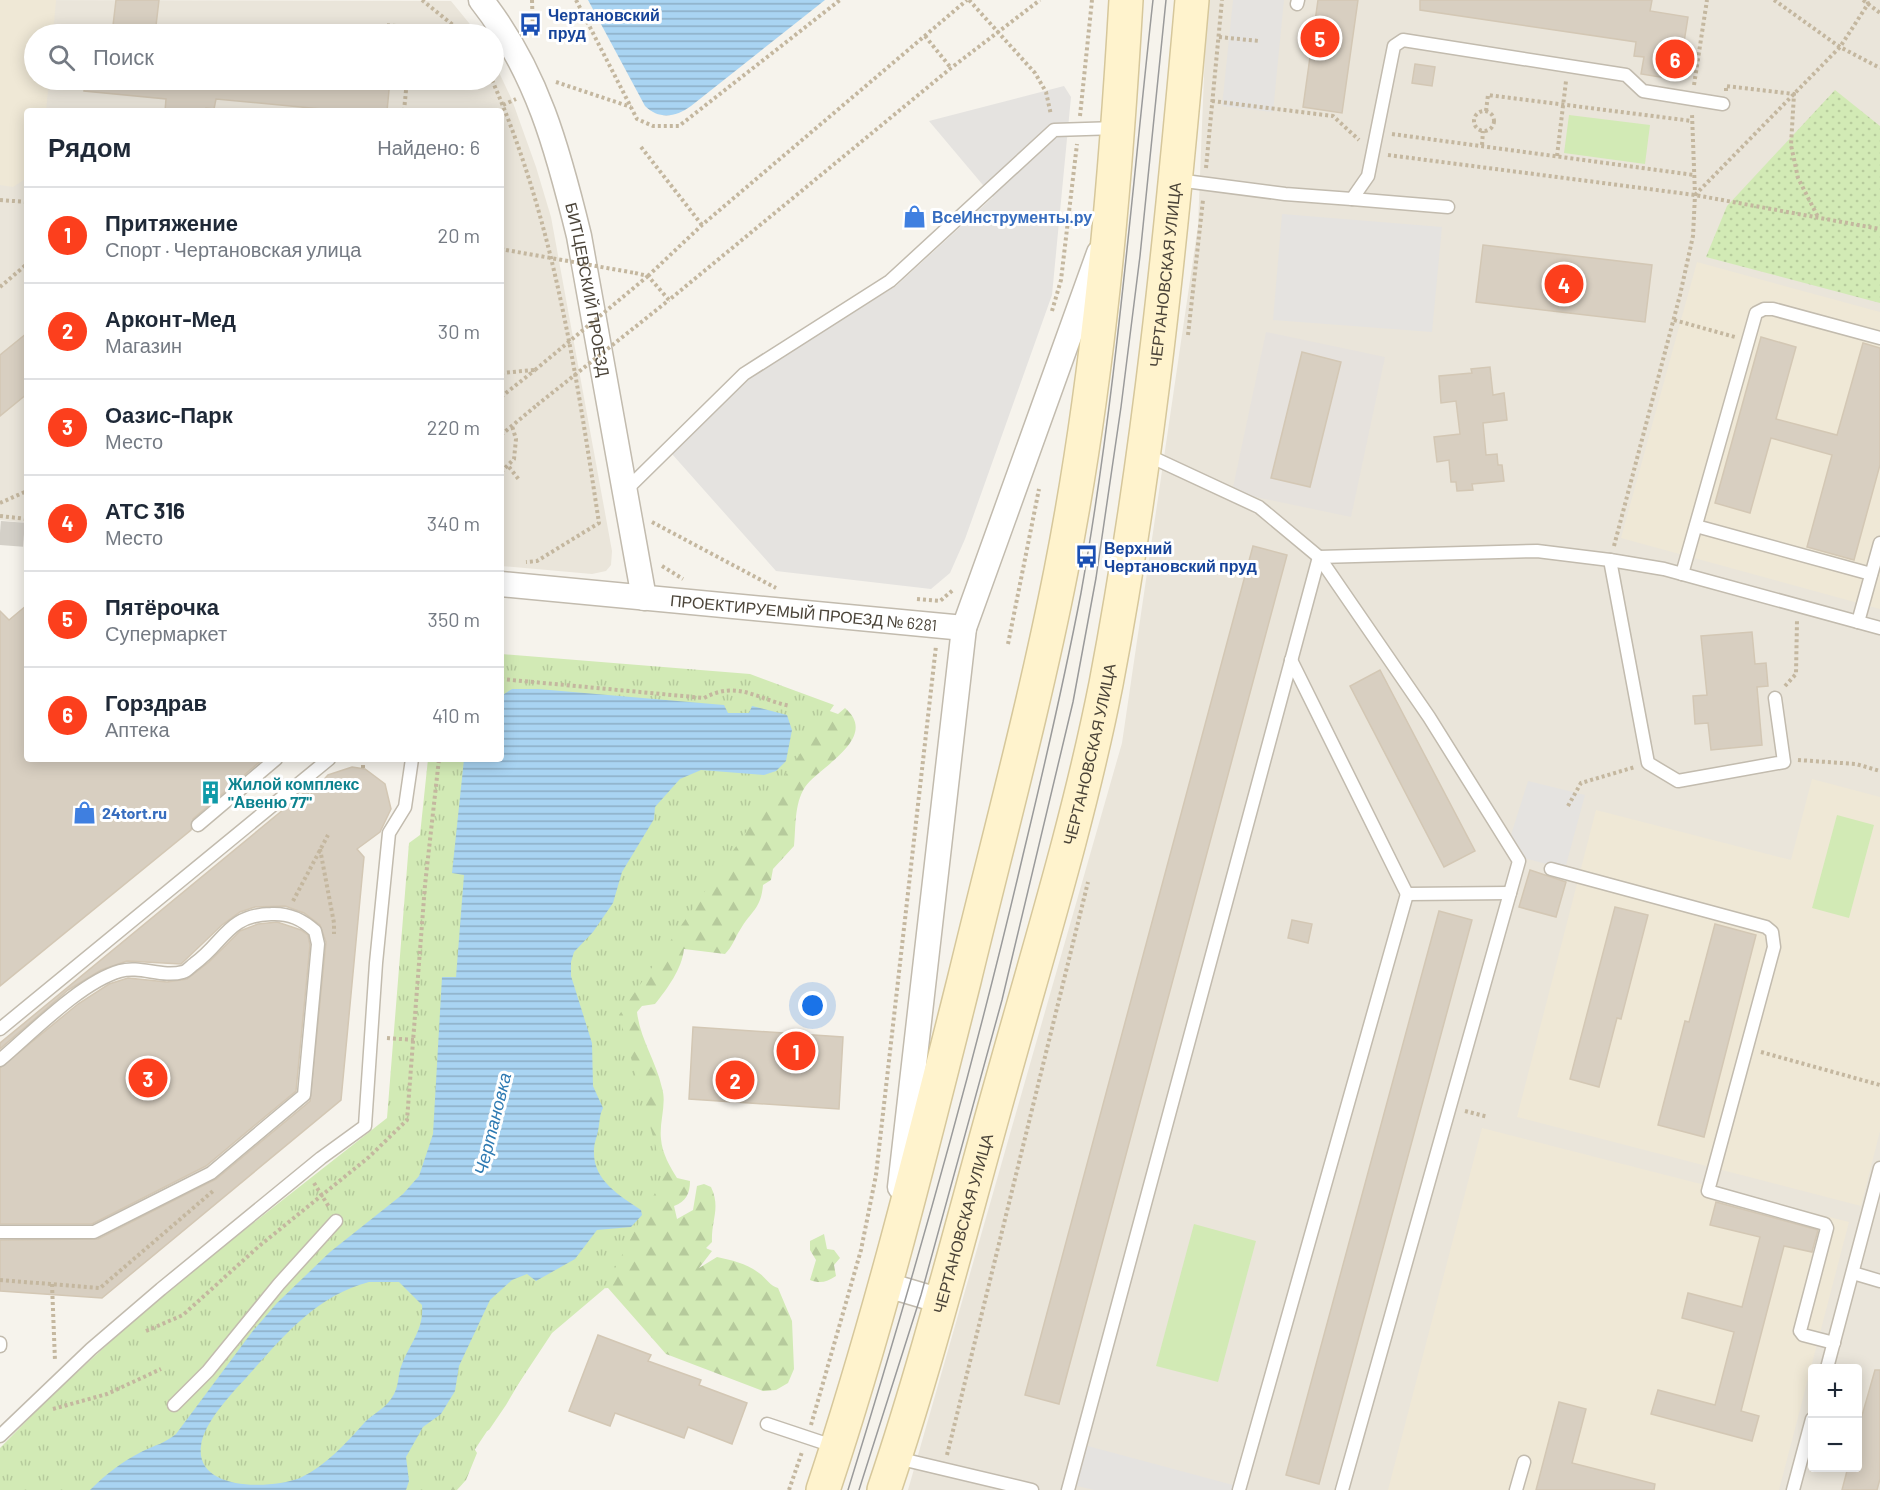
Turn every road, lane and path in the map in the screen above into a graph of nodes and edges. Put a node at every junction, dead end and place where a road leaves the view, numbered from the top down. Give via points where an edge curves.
1 (422, 0) edge
2 (481, 0) edge
3 (532, 0) edge
4 (576, 0) edge
5 (840, 0) edge
6 (968, 0) edge
7 (1040, 0) edge
8 (1092, 0) edge
9 (1126, 0) edge
10 (1192, 0) edge
11 (1707, 0) edge
12 (1774, 0) edge
13 (1866, 1) edge
14 (1880, 13) edge
15 (452, 24) edge
16 (498, 24) edge
17 (504, 32) edge
18 (1000, 32) junction
19 (533, 33) dead end
20 (925, 36) junction
21 (1219, 37) dead end
22 (1259, 41) dead end
23 (1840, 46) junction
24 (1568, 66) junction
25 (951, 68) junction
26 (1880, 68) edge
27 (556, 82) dead end
28 (406, 90) edge
29 (496, 90) edge
30 (1794, 94) junction
31 (520, 98) dead end
32 (1691, 100) junction
33 (1212, 101) dead end
34 (1723, 104) joint
35 (503, 105) junction
36 (1563, 105) junction
37 (631, 107) junction
38 (404, 108) edge
39 (1486, 111) junction
40 (1692, 121) junction
41 (1079, 128) junction
42 (1119, 128) junction
43 (1054, 130) junction
44 (1484, 131) junction
45 (1377, 132) junction
46 (1482, 146) junction
47 (641, 147) dead end
48 (1373, 152) junction
49 (1557, 156) junction
50 (1694, 175) junction
51 (1176, 180) junction
52 (1695, 195) junction
53 (1352, 199) junction
54 (0, 200) edge
55 (24, 202) edge
56 (1448, 207) dead end
57 (1819, 218) junction
58 (702, 225) junction
59 (1109, 225) junction
60 (1880, 229) edge
61 (504, 249) edge
62 (24, 267) edge
63 (648, 276) junction
64 (0, 287) edge
65 (669, 300) junction
66 (1052, 314) dead end
67 (1674, 320) junction
68 (1880, 338) edge
69 (1747, 340) junction
70 (535, 369) junction
71 (504, 374) edge
72 (504, 395) edge
73 (512, 426) junction
74 (504, 433) edge
75 (1144, 453) junction
76 (509, 467) junction
77 (504, 470) edge
78 (520, 481) dead end
79 (625, 491) junction
80 (24, 492) edge
81 (0, 503) edge
82 (0, 516) edge
83 (24, 519) edge
84 (1696, 526) junction
85 (648, 530) dead end
86 (1880, 543) edge
87 (1319, 557) junction
88 (658, 560) dead end
89 (1610, 560) junction
90 (519, 562) dead end
91 (1024, 564) dead end
92 (1023, 570) dead end
93 (1683, 574) junction
94 (1871, 574) junction
95 (958, 580) dead end
96 (690, 582) dead end
97 (1020, 582) junction
98 (504, 584) edge
99 (762, 589) dead end
100 (644, 598) junction
101 (906, 598) dead end
102 (940, 601) junction
103 (1858, 622) junction
104 (938, 626) junction
105 (964, 628) junction
106 (1880, 628) edge
107 (1797, 632) dead end
108 (1008, 644) dead end
109 (1291, 660) junction
110 (504, 679) edge
111 (1775, 698) joint
112 (790, 706) dead end
113 (272, 762) edge
114 (325, 762) edge
115 (363, 762) edge
116 (412, 762) edge
117 (439, 762) edge
118 (1784, 762) junction
119 (1648, 763) junction
120 (363, 769) dead end
121 (1880, 771) edge
122 (1568, 806) dead end
123 (198, 825) dead end
124 (328, 835) dead end
125 (320, 849) junction
126 (1551, 868) dead end
127 (1510, 893) junction
128 (1407, 894) junction
129 (287, 913) junction
130 (334, 923) dead end
131 (0, 1029) edge
132 (384, 1038) dead end
133 (414, 1040) junction
134 (1746, 1048) junction
135 (0, 1060) edge
136 (1880, 1085) edge
137 (1450, 1106) junction
138 (1488, 1117) dead end
139 (1880, 1168) edge
140 (310, 1175) dead end
141 (322, 1195) junction
142 (336, 1221) joint
143 (0, 1232) edge
144 (890, 1272) junction
145 (1853, 1273) junction
146 (1880, 1281) edge
147 (52, 1284) dead end
148 (941, 1301) junction
149 (146, 1331) dead end
150 (1834, 1342) junction
151 (1828, 1364) edge
152 (161, 1369) dead end
153 (56, 1384) junction
154 (91, 1399) dead end
155 (174, 1405) dead end
156 (767, 1424) dead end
157 (1808, 1433) edge
158 (0, 1436) edge
159 (822, 1442) junction
160 (895, 1457) junction
161 (1524, 1462) dead end
162 (789, 1490) edge
163 (823, 1490) edge
164 (884, 1490) edge
165 (1032, 1490) edge
166 (1068, 1490) edge
167 (1239, 1490) edge
168 (1342, 1490) edge
169 (1516, 1490) edge
170 (1792, 1490) edge

1 - 15 path
2 - 16 street, БИТЦЕВСКИЙ ПРОЕЗД
3 - 19 path
4 - 37 path
5 - 37 path via 679,126 653,126 637,119
6 - 18 path
6 - 20 path
7 - 18 path
8 - 41 path
9 - 42 main road
10 - 51 main road, ЧЕРТАНОВСКАЯ УЛИЦА
11 - 32 path
12 - 23 path
13 - 14 path
13 - 23 path
17 - 79 street, БИТЦЕВСКИЙ ПРОЕЗД via 542,108 557,152 579,236
18 - 25 path
18 - 43 path via 1046,92
20 - 25 path
20 - 58 path
21 - 22 path
23 - 26 path
23 - 30 path
24 - 32 lane via 1626,75 1643,91
24 - 36 path
24 - 45 lane via 1397,42
25 - 65 path
27 - 37 path
28 - 38 path
29 - 35 path
30 - 34 path via 1726,86
30 - 52 path
30 - 57 path via 1791,145 1798,178
31 - 35 path
32 - 34 lane
32 - 40 path
33 - 48 path via 1333,116
35 - 90 path via 544,225 564,309 599,523 537,561
36 - 39 path via 1488,95
36 - 40 path
36 - 49 path
39 - 44 path via 1495,122
39 - 44 path via 1478,113 1474,122 1476,128
40 - 50 path
41 - 42 lane
41 - 43 lane
41 - 66 path via 1061,280
42 - 59 main road
43 - 79 lane via 890,281 744,374
44 - 46 path
45 - 46 path
45 - 48 lane
46 - 49 path
47 - 58 path
48 - 52 path
48 - 53 lane via 1368,176
49 - 50 path
50 - 52 path
51 - 53 lane
51 - 75 main road, ЧЕРТАНОВСКАЯ УЛИЦА
52 - 57 path
52 - 67 path via 1693,236
53 - 56 lane
54 - 55 path
57 - 60 path
58 - 63 path
59 - 105 street
59 - 144 main road via 1061,571 1030,716
61 - 63 path, bridge
62 - 64 path
63 - 65 path
63 - 70 path, bridge
65 - 73 path, bridge
67 - 69 path
67 - 89 path
68 - 69 lane via 1764,309 1753,319
69 - 84 lane
70 - 71 path
70 - 72 path
73 - 74 path
73 - 76 path via 516,450
75 - 87 lane via 1259,507
75 - 148 main road, ЧЕРТАНОВСКАЯ УЛИЦА via 1106,685 1079,805
76 - 77 path
76 - 78 path
79 - 100 street, БИТЦЕВСКИЙ ПРОЕЗД
80 - 81 path
82 - 83 path
84 - 93 lane
84 - 94 lane
85 - 99 path via 646,519 781,590
86 - 94 lane
87 - 89 lane via 1537,551
87 - 109 lane
87 - 127 lane via 1429,717 1519,861
88 - 96 path via 664,569
89 - 93 lane
89 - 119 lane
91 - 97 path
92 - 97 path
93 - 103 lane
94 - 103 lane
95 - 102 path via 954,590
97 - 108 path
98 - 100 street, ПРОЕКТИРУЕМЫЙ ПРОЕЗД № 6281
100 - 104 street, ПРОЕКТИРУЕМЫЙ ПРОЕЗД № 6281
101 - 102 path
102 - 104 path
103 - 106 lane
104 - 105 street, ПРОЕКТИРУЕМЫЙ ПРОЕЗД № 6281
104 - 159 path via 876,1175
105 - 144 street
107 - 111 path via 1796,674
109 - 128 lane
109 - 166 lane
110 - 112 path via 704,698 733,689
111 - 118 lane
113 - 123 lane
114 - 131 lane
115 - 120 path
116 - 153 lane via 405,807 390,834 365,1126 161,1289
117 - 133 path
118 - 119 lane via 1678,781
118 - 121 path via 1856,764
119 - 122 path via 1581,783
124 - 125 path
125 - 129 path
125 - 130 path
126 - 134 lane via 1766,927 1772,932 1774,947
127 - 128 lane
127 - 137 lane
128 - 167 lane
129 - 135 lane via 252,914 229,928 204,957 183,972 138,968 96,980
129 - 143 lane via 315,931 318,944 304,1095 210,1173 94,1232
132 - 133 path
133 - 141 path via 407,1120
134 - 136 path
134 - 150 lane via 1708,1191 1825,1224 1800,1331
137 - 138 path
137 - 168 lane
139 - 145 lane
140 - 141 path
141 - 142 path
141 - 149 path via 183,1315
142 - 155 lane via 208,1371
144 - 148 street
144 - 159 main road
145 - 146 lane
145 - 150 lane
147 - 153 path
148 - 160 main road, ЧЕРТАНОВСКАЯ УЛИЦА
150 - 151 lane
152 - 154 path
153 - 158 lane
156 - 159 lane
157 - 170 lane
159 - 162 path
159 - 163 main road
160 - 164 main road, ЧЕРТАНОВСКАЯ УЛИЦА
160 - 165 lane
161 - 169 lane

